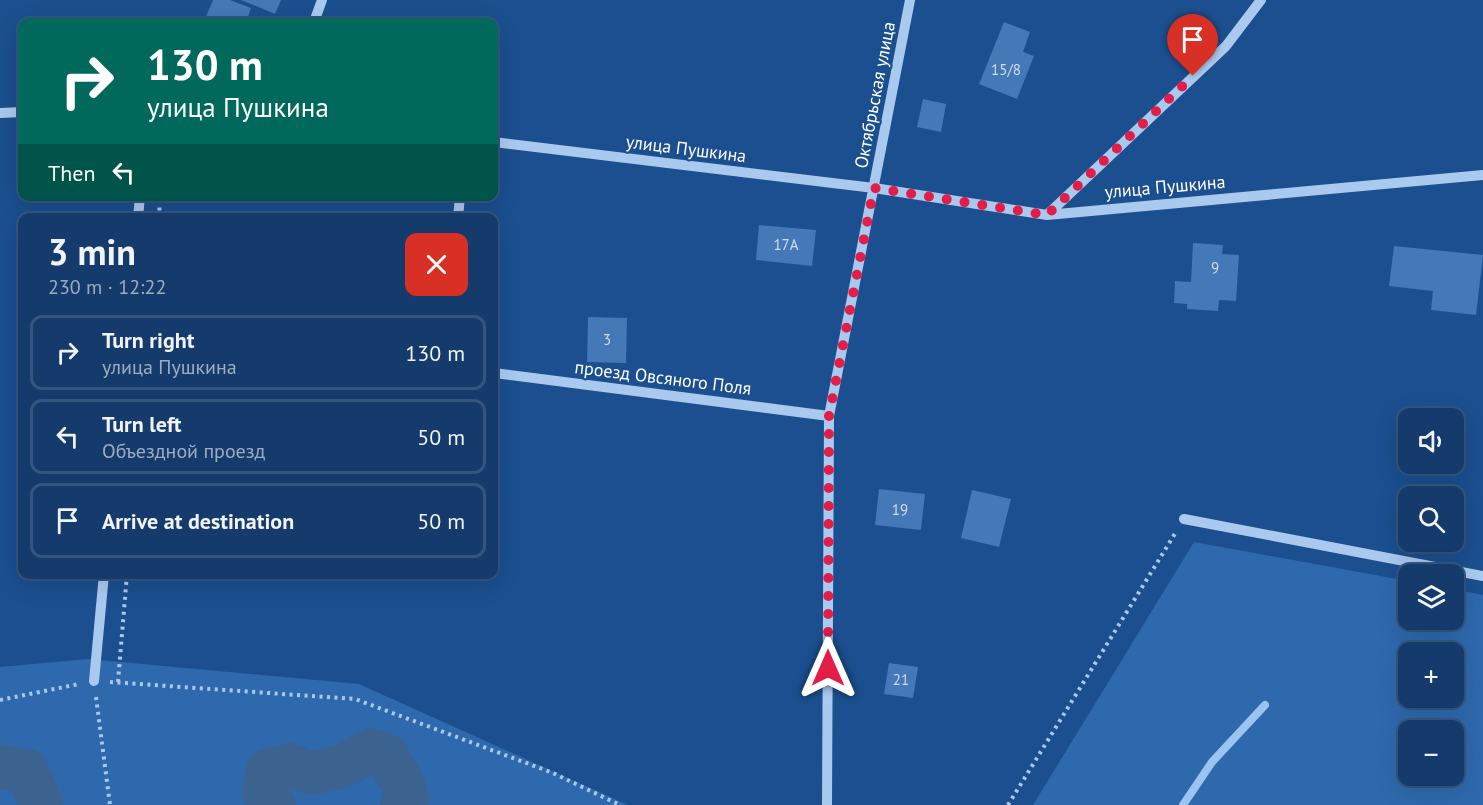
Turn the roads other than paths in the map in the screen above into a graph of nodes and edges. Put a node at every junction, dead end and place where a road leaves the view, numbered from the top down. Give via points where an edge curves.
1 (322, 0) edge
2 (910, 0) edge
3 (1261, 0) edge
4 (315, 18) edge
5 (18, 112) edge
6 (0, 113) edge
7 (498, 142) edge
8 (1483, 175) edge
9 (874, 188) junction
10 (1047, 215) junction
11 (498, 374) edge
12 (829, 416) junction
13 (1184, 519) road end
14 (1483, 576) edge
15 (104, 579) edge
16 (94, 681) road end
17 (827, 805) edge

1 - 4 street
2 - 9 street, Октябрьская улица
3 - 10 street via 1226,46
5 - 6 street
7 - 9 street, улица Пушкина
8 - 10 street, улица Пушкина
9 - 10 street, улица Пушкина
9 - 12 street, Октябрьская улица
11 - 12 street, проезд Овсяного Поля
12 - 17 street, Октябрьская улица
13 - 14 street
15 - 16 street

